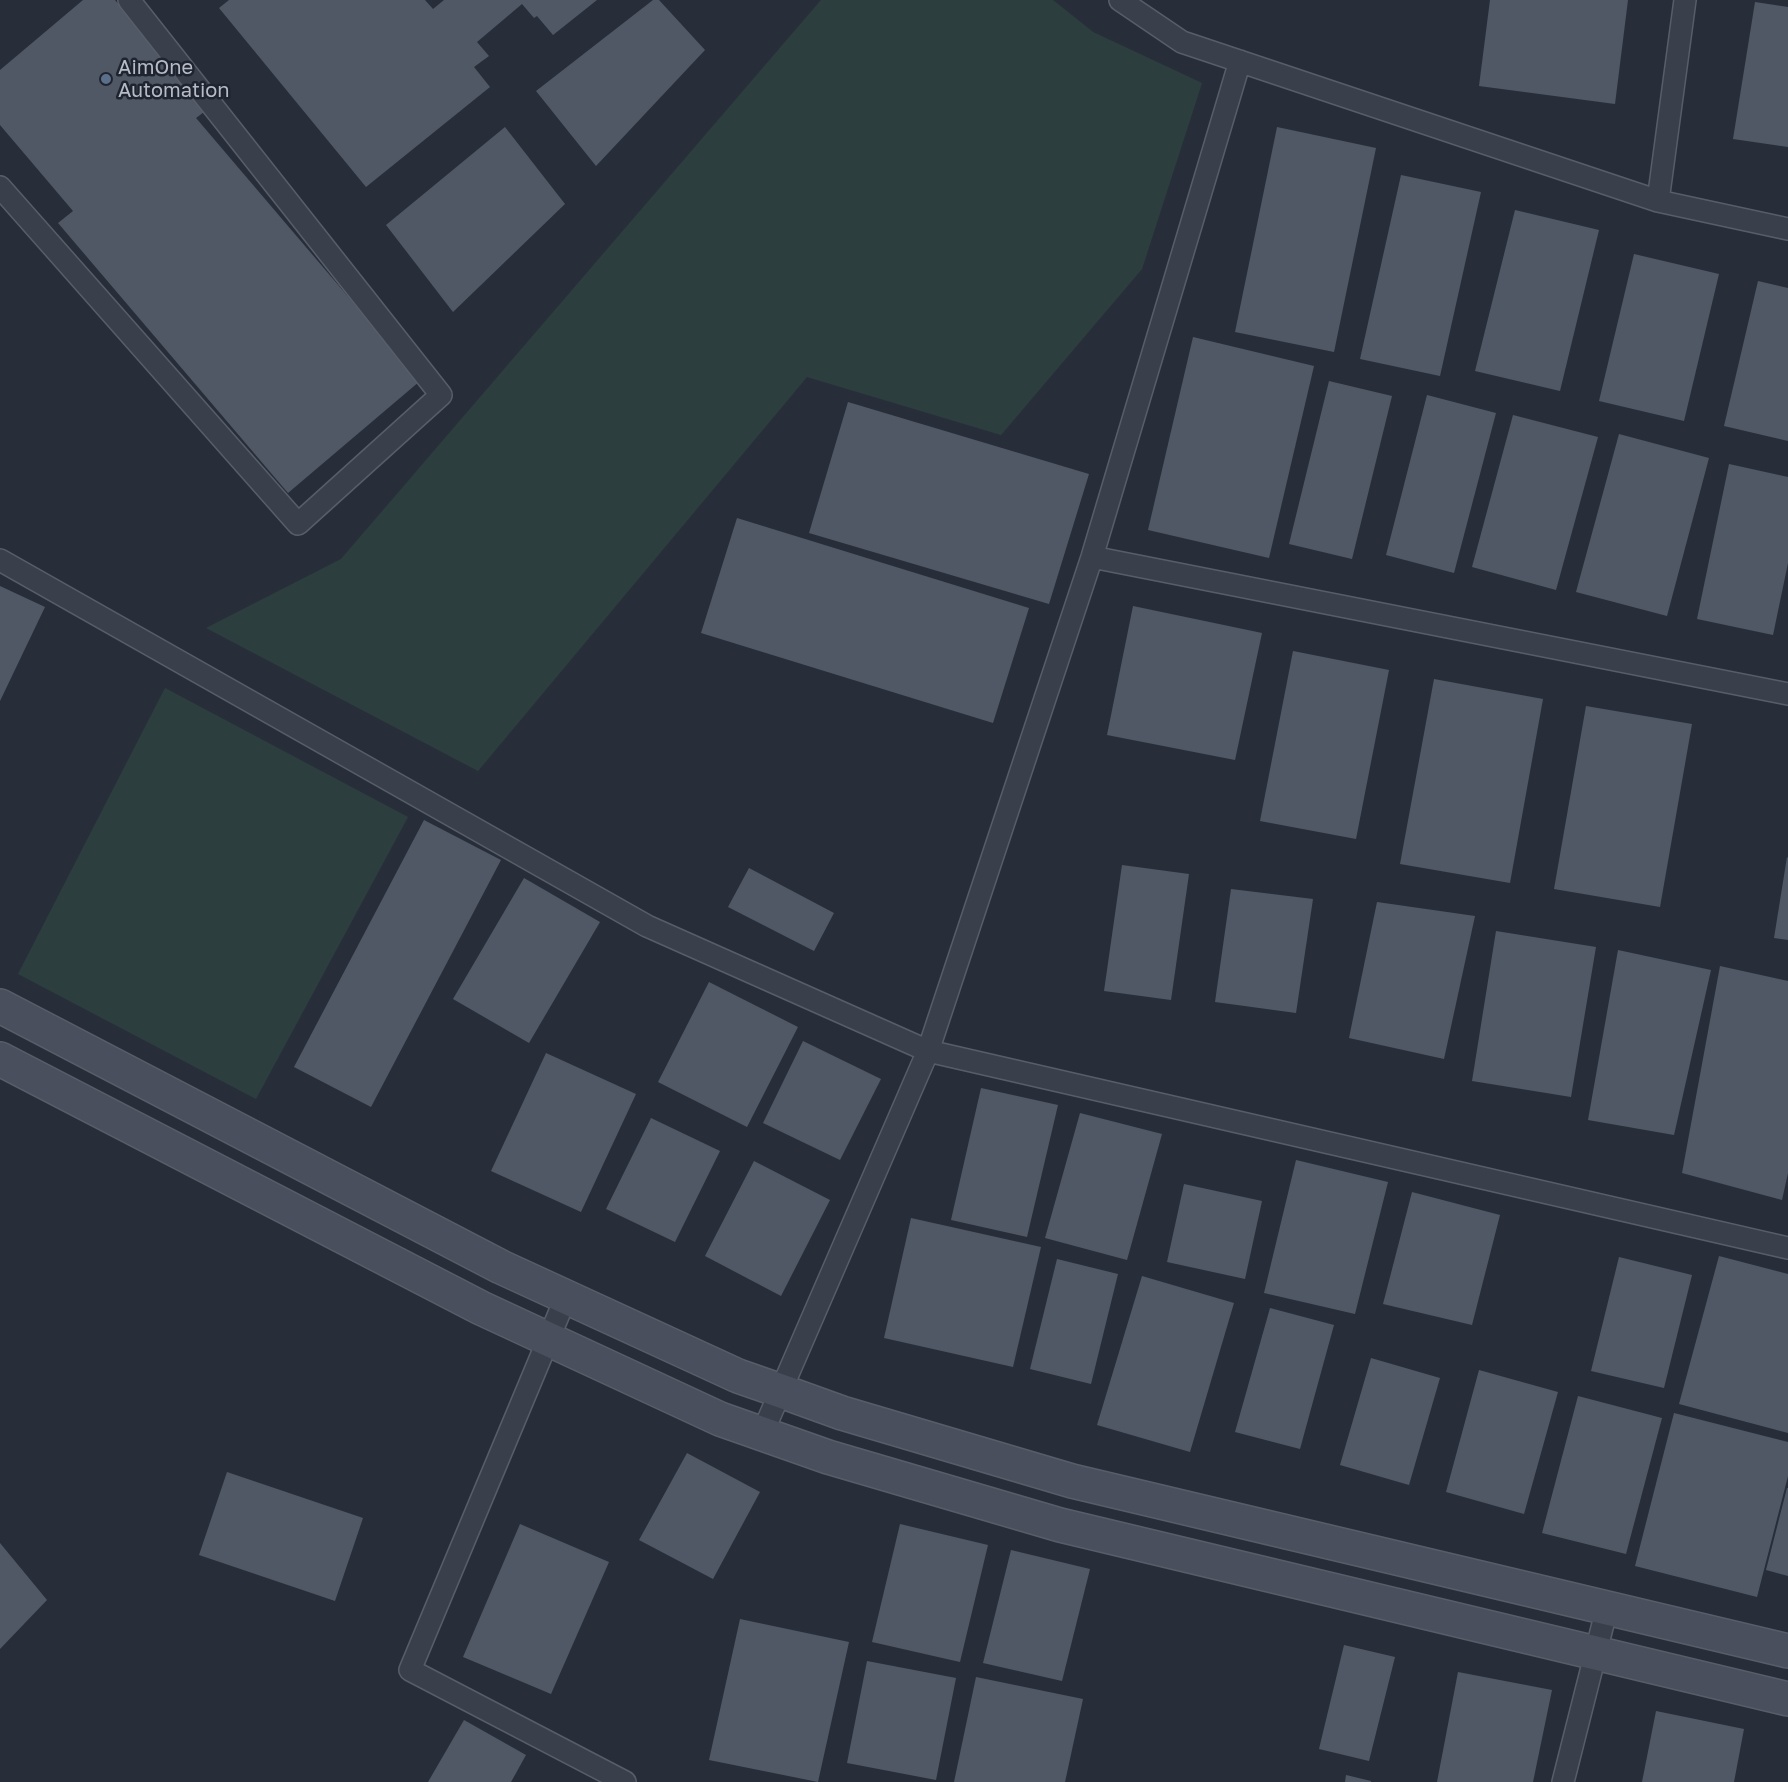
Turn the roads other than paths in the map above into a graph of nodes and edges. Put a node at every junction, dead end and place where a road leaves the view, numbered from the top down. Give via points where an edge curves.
1 (129, 0) edge
2 (1120, 0) edge
3 (1685, 0) edge
4 (1240, 61) junction
5 (0, 187) edge
6 (1658, 201) junction
7 (1788, 230) edge
8 (1092, 558) junction
9 (0, 560) edge
10 (1788, 694) edge
11 (0, 1006) edge
12 (928, 1051) junction
13 (0, 1059) edge
14 (1788, 1248) edge
15 (566, 1297) junction
16 (549, 1339) junction
17 (781, 1391) junction
18 (762, 1434) junction
19 (1607, 1608) junction
20 (1788, 1651) edge
21 (1596, 1653) junction
22 (1788, 1699) edge
23 (625, 1782) edge
24 (1563, 1782) edge

1 - 5 lane via 441,395 298,524
2 - 4 lane via 1182,42
3 - 6 lane
4 - 6 lane
4 - 8 lane
6 - 7 lane
8 - 10 lane
8 - 12 lane
9 - 12 lane via 647,926
11 - 15 main road via 501,1267
12 - 14 lane
12 - 17 lane
13 - 16 main road via 481,1308
15 - 16 lane
15 - 17 main road via 738,1376
16 - 18 main road via 720,1419
16 - 23 lane via 410,1670
17 - 18 lane
17 - 19 main road via 842,1413 1072,1480
18 - 21 main road via 1060,1525
19 - 20 main road
19 - 21 lane
21 - 22 main road
21 - 24 lane

